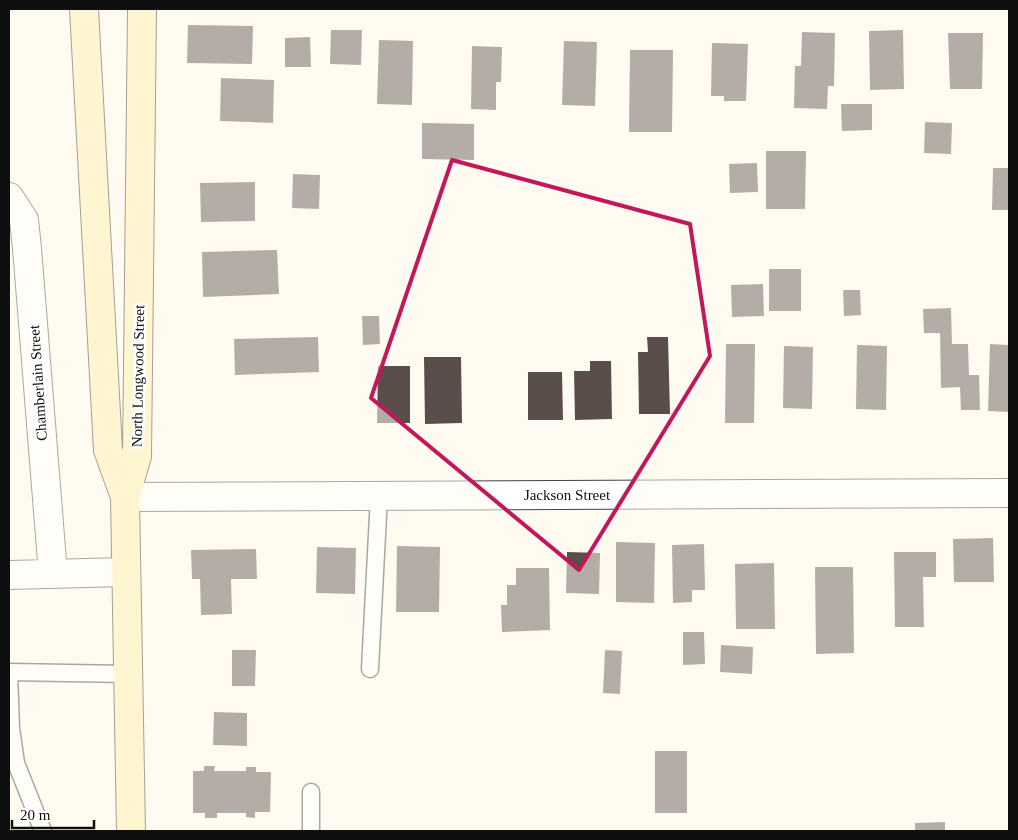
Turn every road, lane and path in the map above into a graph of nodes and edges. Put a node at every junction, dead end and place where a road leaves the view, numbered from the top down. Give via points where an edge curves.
1 (84, 9) edge
2 (142, 9) edge
3 (9, 196) edge
4 (1009, 494) edge
5 (126, 496) junction
6 (379, 496) junction
7 (126, 572) junction
8 (9, 574) edge
9 (53, 574) junction
10 (370, 669) dead end
11 (9, 672) edge
12 (128, 674) junction
13 (311, 792) dead end
14 (43, 831) edge
15 (131, 831) edge
16 (311, 831) edge

1 - 5 main road via 108,450
2 - 5 main road, North Longwood Street via 137,456
3 - 9 street, Chamberlain Street via 24,220 28,248
4 - 6 street, Jackson Street
5 - 6 street, Jackson Street
5 - 7 main road, North Longwood Street
6 - 10 lane
7 - 9 street
7 - 12 main road, North Longwood Street
8 - 9 street
11 - 12 lane
11 - 14 lane via 16,763
12 - 15 main road, North Longwood Street
13 - 16 lane

